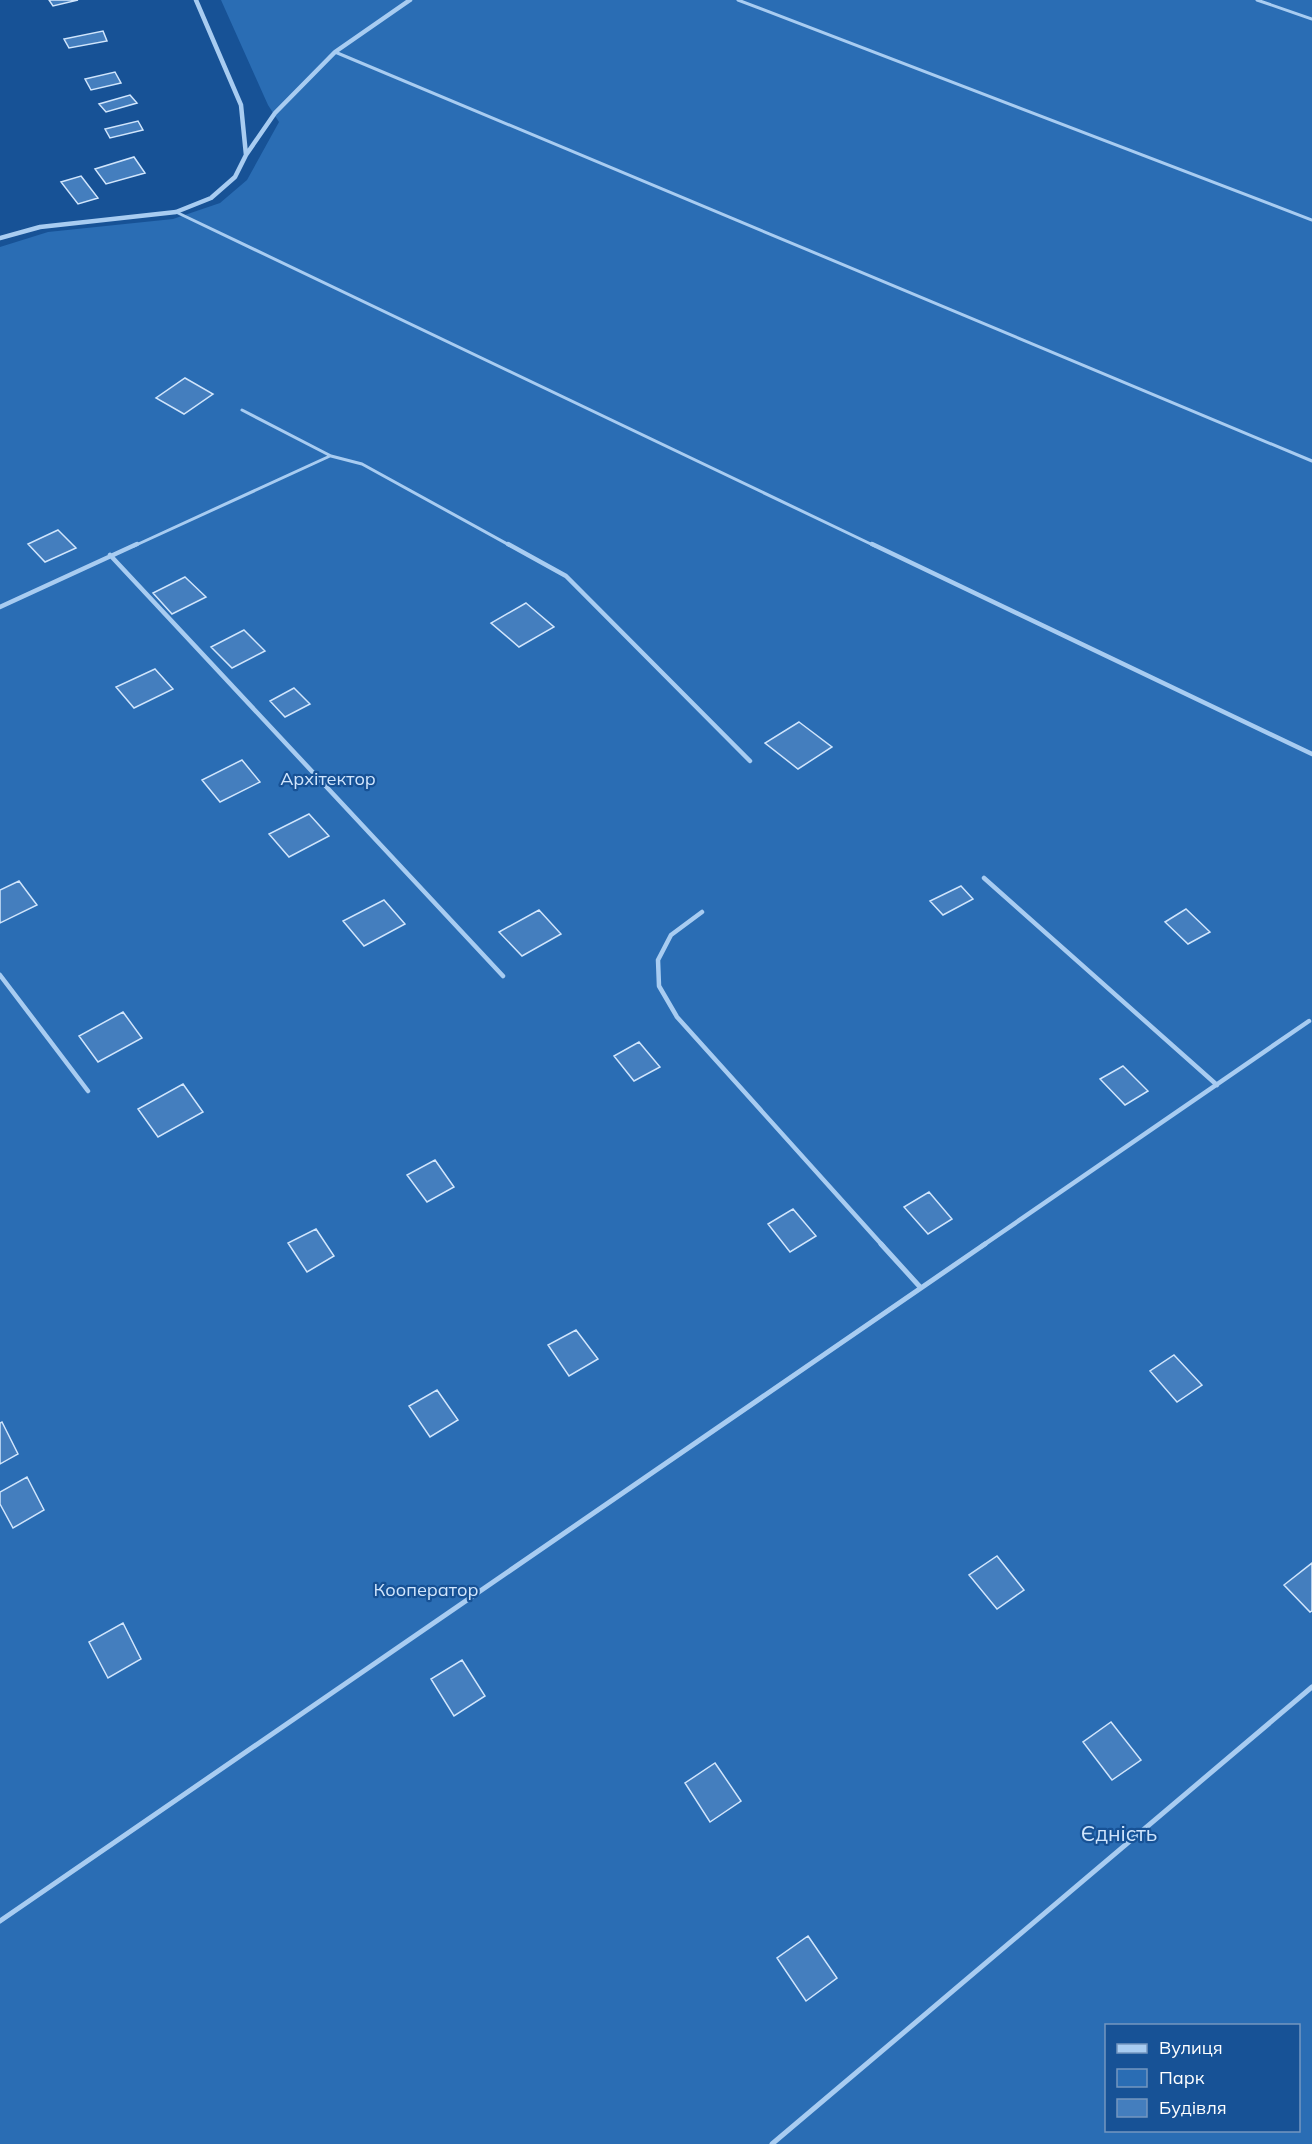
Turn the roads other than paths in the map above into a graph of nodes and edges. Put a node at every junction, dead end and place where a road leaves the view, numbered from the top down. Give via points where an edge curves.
1 (196, 0) edge
2 (410, 0) edge
3 (738, 0) edge
4 (1257, 0) edge
5 (1312, 19) edge
6 (335, 52) junction
7 (246, 156) junction
8 (176, 212) junction
9 (1312, 220) edge
10 (0, 238) edge
11 (242, 410) dead end
12 (331, 456) junction
13 (1312, 461) edge
14 (110, 555) junction
15 (0, 607) edge
16 (1312, 754) edge
17 (750, 761) dead end
18 (984, 878) dead end
19 (702, 912) dead end
20 (0, 975) edge
21 (503, 976) dead end
22 (1309, 1021) dead end
23 (1216, 1085) junction
24 (88, 1091) dead end
25 (921, 1288) junction
26 (1312, 1687) edge
27 (0, 1921) edge
28 (772, 2144) edge

1 - 7 street via 241,105
2 - 6 street
3 - 9 lane
4 - 5 lane
6 - 7 street via 275,113
6 - 13 lane
7 - 8 street via 235,177 211,198
8 - 10 street via 40,227
8 - 16 lane
11 - 12 lane
12 - 14 lane
12 - 17 lane via 362,464 566,576
14 - 15 lane
14 - 21 lane
18 - 23 lane
19 - 25 lane via 670,935 658,960 659,986 677,1017
20 - 24 lane
22 - 23 lane
23 - 25 lane
25 - 27 lane
26 - 28 lane

